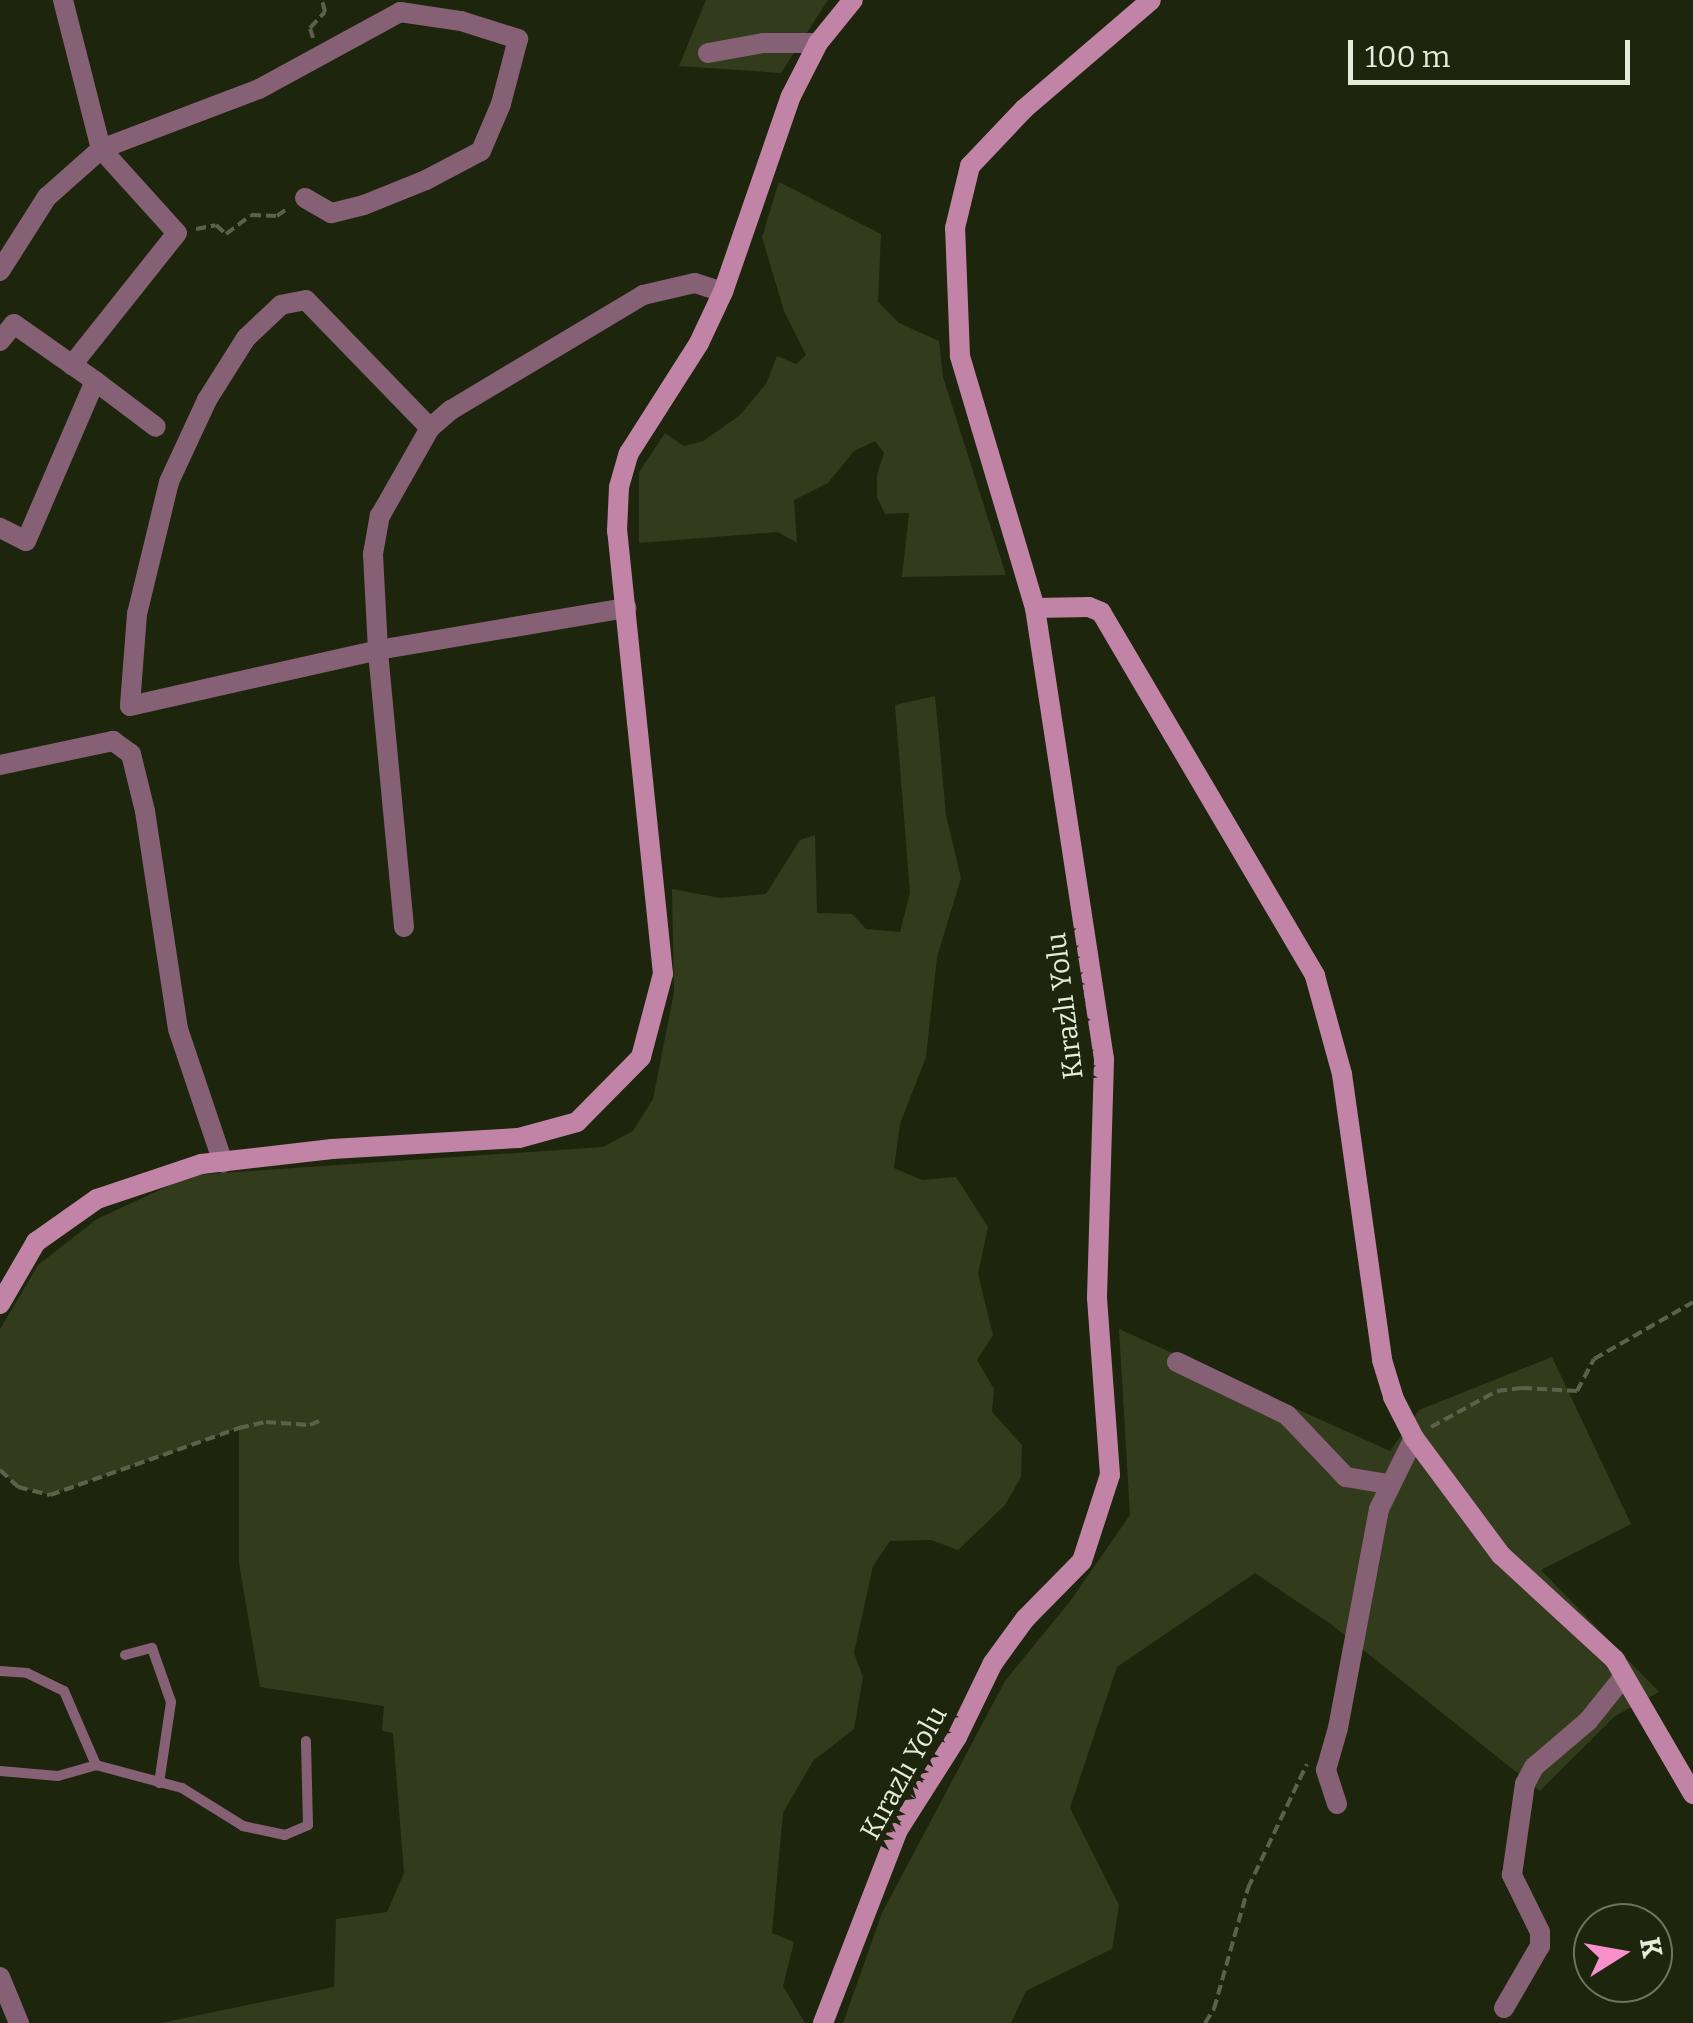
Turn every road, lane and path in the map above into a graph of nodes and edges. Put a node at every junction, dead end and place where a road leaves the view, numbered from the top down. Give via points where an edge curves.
1 (64, 0) edge
2 (322, 0) edge
3 (853, 0) edge
4 (1151, 0) edge
5 (400, 6) edge
6 (818, 43) junction
7 (708, 53) dead end
8 (322, 55) junction
9 (101, 150) junction
10 (305, 198) joint
11 (177, 233) junction
12 (0, 270) edge
13 (723, 292) junction
14 (0, 341) edge
15 (72, 365) junction
16 (95, 382) junction
17 (156, 427) dead end
18 (430, 428) junction
19 (0, 528) edge
20 (626, 608) junction
21 (1034, 608) junction
22 (378, 650) junction
23 (0, 765) edge
24 (404, 927) dead end
25 (222, 1162) junction
26 (1693, 1302) edge
27 (0, 1304) edge
28 (1178, 1362) dead end
29 (321, 1420) dead end
30 (1414, 1438) junction
31 (0, 1470) edge
32 (1388, 1484) junction
33 (126, 1655) dead end
34 (0, 1671) edge
35 (1624, 1676) junction
36 (306, 1741) dead end
37 (1307, 1763) dead end
38 (96, 1766) junction
39 (0, 1771) edge
40 (159, 1784) junction
41 (1693, 1794) edge
42 (1337, 1804) dead end
43 (0, 1977) edge
44 (1504, 2008) dead end
45 (20, 2023) edge
46 (823, 2023) edge
47 (1206, 2023) edge

1 - 9 street
2 - 8 path via 325,12 310,28
3 - 6 street
4 - 21 street, Kırazlı Yolu via 1024,109 970,166 954,228 960,356
5 - 8 street
5 - 10 street via 518,39 482,151 364,204 330,213
6 - 7 street via 762,43
6 - 13 street via 791,96
8 - 9 street via 260,88
9 - 11 street
9 - 12 street via 47,197
10 - 11 path via 277,216 251,214 226,234 216,225
11 - 15 street
13 - 18 street via 695,282 643,295
13 - 20 street via 629,453 617,531
14 - 15 street via 14,324
15 - 16 street
16 - 17 street
16 - 19 street via 26,541
18 - 22 street via 380,516 373,554
18 - 22 street via 306,300 281,304 236,354 207,400 169,482 137,614 130,706
20 - 22 street
20 - 25 street via 663,974 642,1058 577,1122 519,1138
21 - 30 street via 1102,612 1316,976 1342,1074 1382,1360
21 - 46 street, Kırazlı Yolu via 1104,1058 1096,1297 1110,1475 1082,1561 993,1663 898,1830
22 - 24 street
23 - 25 street via 113,741 131,754 178,1029
25 - 27 street via 97,1199 36,1242
26 - 30 path via 1594,1360 1576,1391 1497,1391
28 - 32 street via 1287,1414 1346,1476
29 - 31 path via 240,1428 50,1495 18,1487
30 - 32 street
30 - 35 street via 1501,1556
32 - 42 street via 1326,1770
33 - 40 lane via 152,1648 171,1702
34 - 38 lane via 64,1691
35 - 41 street
35 - 44 street via 1525,1784 1512,1875 1540,1932 1540,1946
36 - 40 lane via 308,1825 285,1835 243,1826 182,1788
37 - 47 path via 1248,1888
38 - 39 lane via 58,1776
38 - 40 lane
43 - 45 street

